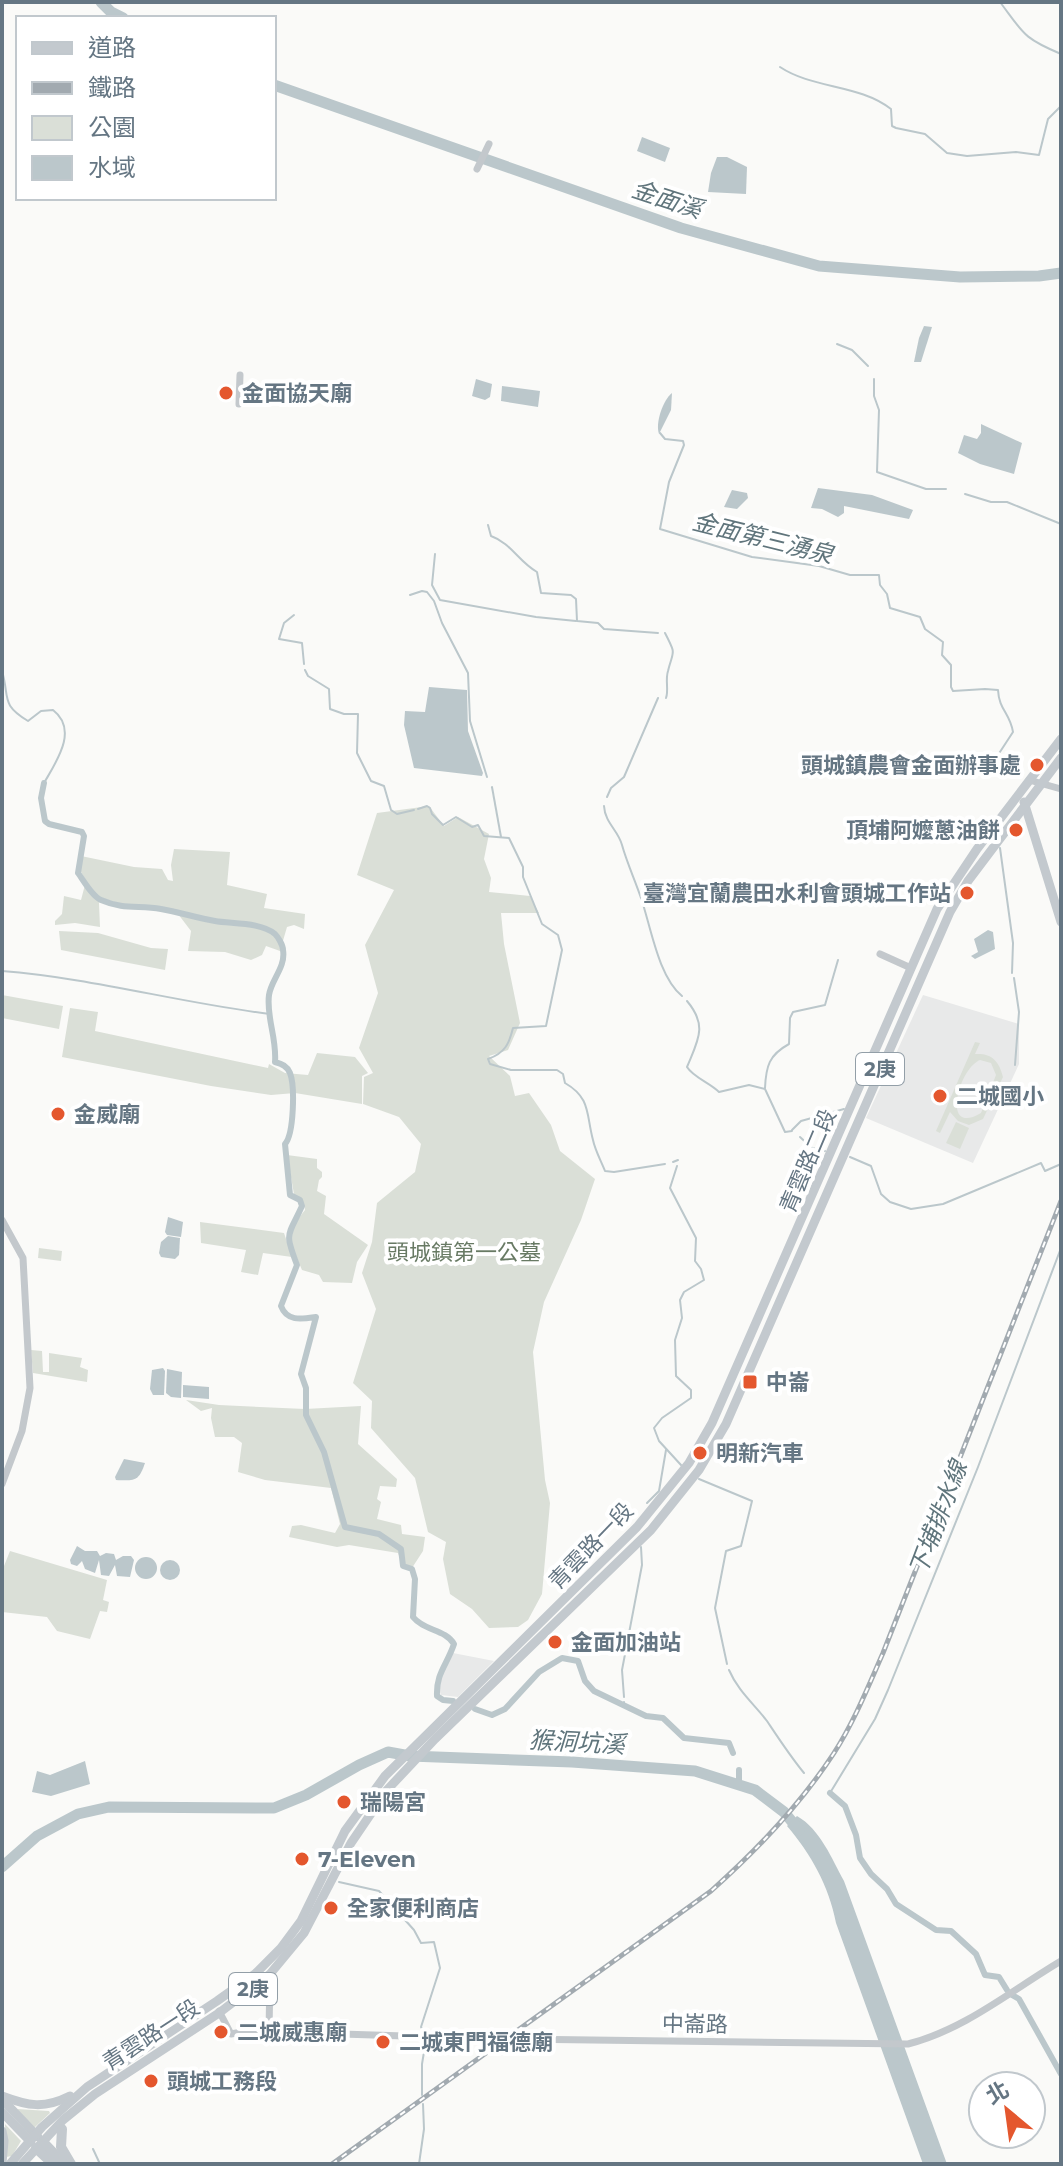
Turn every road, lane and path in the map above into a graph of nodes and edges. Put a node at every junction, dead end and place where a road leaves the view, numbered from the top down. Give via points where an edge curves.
1 (489, 144) dead end
2 (477, 169) dead end
3 (240, 375) dead end
4 (239, 404) dead end
5 (1061, 739) edge
6 (1061, 758) edge
7 (1029, 780) junction
8 (1041, 783) junction
9 (1061, 789) edge
10 (1020, 791) junction
11 (1025, 805) junction
12 (1061, 922) edge
13 (880, 954) dead end
14 (911, 968) junction
15 (891, 1039) junction
16 (2, 1220) edge
17 (674, 1483) joint
18 (2, 1484) edge
19 (684, 1491) joint
20 (1061, 1961) edge
21 (270, 1974) junction
22 (217, 2001) junction
23 (219, 2013) junction
24 (185, 2028) junction
25 (269, 2032) junction
26 (500, 2039) dead end
27 (515, 2039) dead end
28 (87, 2087) junction
29 (2, 2098) edge
30 (2, 2112) edge
31 (62, 2125) junction
32 (2, 2131) edge
33 (36, 2141) junction
34 (2, 2163) edge
35 (10, 2164) edge
36 (22, 2164) edge
37 (53, 2164) edge
38 (68, 2164) edge

1 - 2 street
3 - 4 street
5 - 7 main road, 青雲路二段 / 2庚
6 - 8 main road, 青雲路二段 / 2庚
7 - 8 street
7 - 10 main road, 青雲路二段 / 2庚
8 - 9 street
8 - 11 main road, 青雲路二段 / 2庚
10 - 11 main road
10 - 14 main road, 青雲路二段 / 2庚 via 949,888
11 - 12 main road
11 - 15 main road, 青雲路二段 / 2庚 via 950,912
13 - 14 street
14 - 15 main road, 青雲路二段 / 2庚
15 - 17 main road, 青雲路二段 / 2庚 via 712,1423
15 - 19 main road, 青雲路二段 / 2庚 via 726,1424
16 - 18 street via 23,1258 30,1388 22,1431
17 - 22 main road, 青雲路一段 / 2庚 via 628,1537 385,1776 345,1831 301,1921 281,1948
19 - 21 main road, 青雲路一段 / 2庚 via 651,1530 400,1775 351,1843 304,1933
20 - 27 street, 中崙路 via 968,2019 908,2044
21 - 23 main road, 青雲路一段 / 2庚
21 - 25 street
22 - 23 street
22 - 24 main road, 青雲路一段 / 2庚
23 - 24 main road, 青雲路一段 / 2庚
23 - 25 street via 231,2034
24 - 28 main road, 青雲路一段 / 2庚
24 - 31 main road, 青雲路一段 / 2庚
25 - 26 street
28 - 29 main road via 41,2107
28 - 33 main road, 青雲路一段 / 2庚
29 - 33 main road
30 - 33 main road
31 - 33 main road, 青雲路一段 / 2庚
31 - 38 highway via 61,2147
32 - 34 main road
33 - 35 main road, 青雲路一段
33 - 36 main road, 青雲路一段
33 - 37 highway
33 - 38 highway

